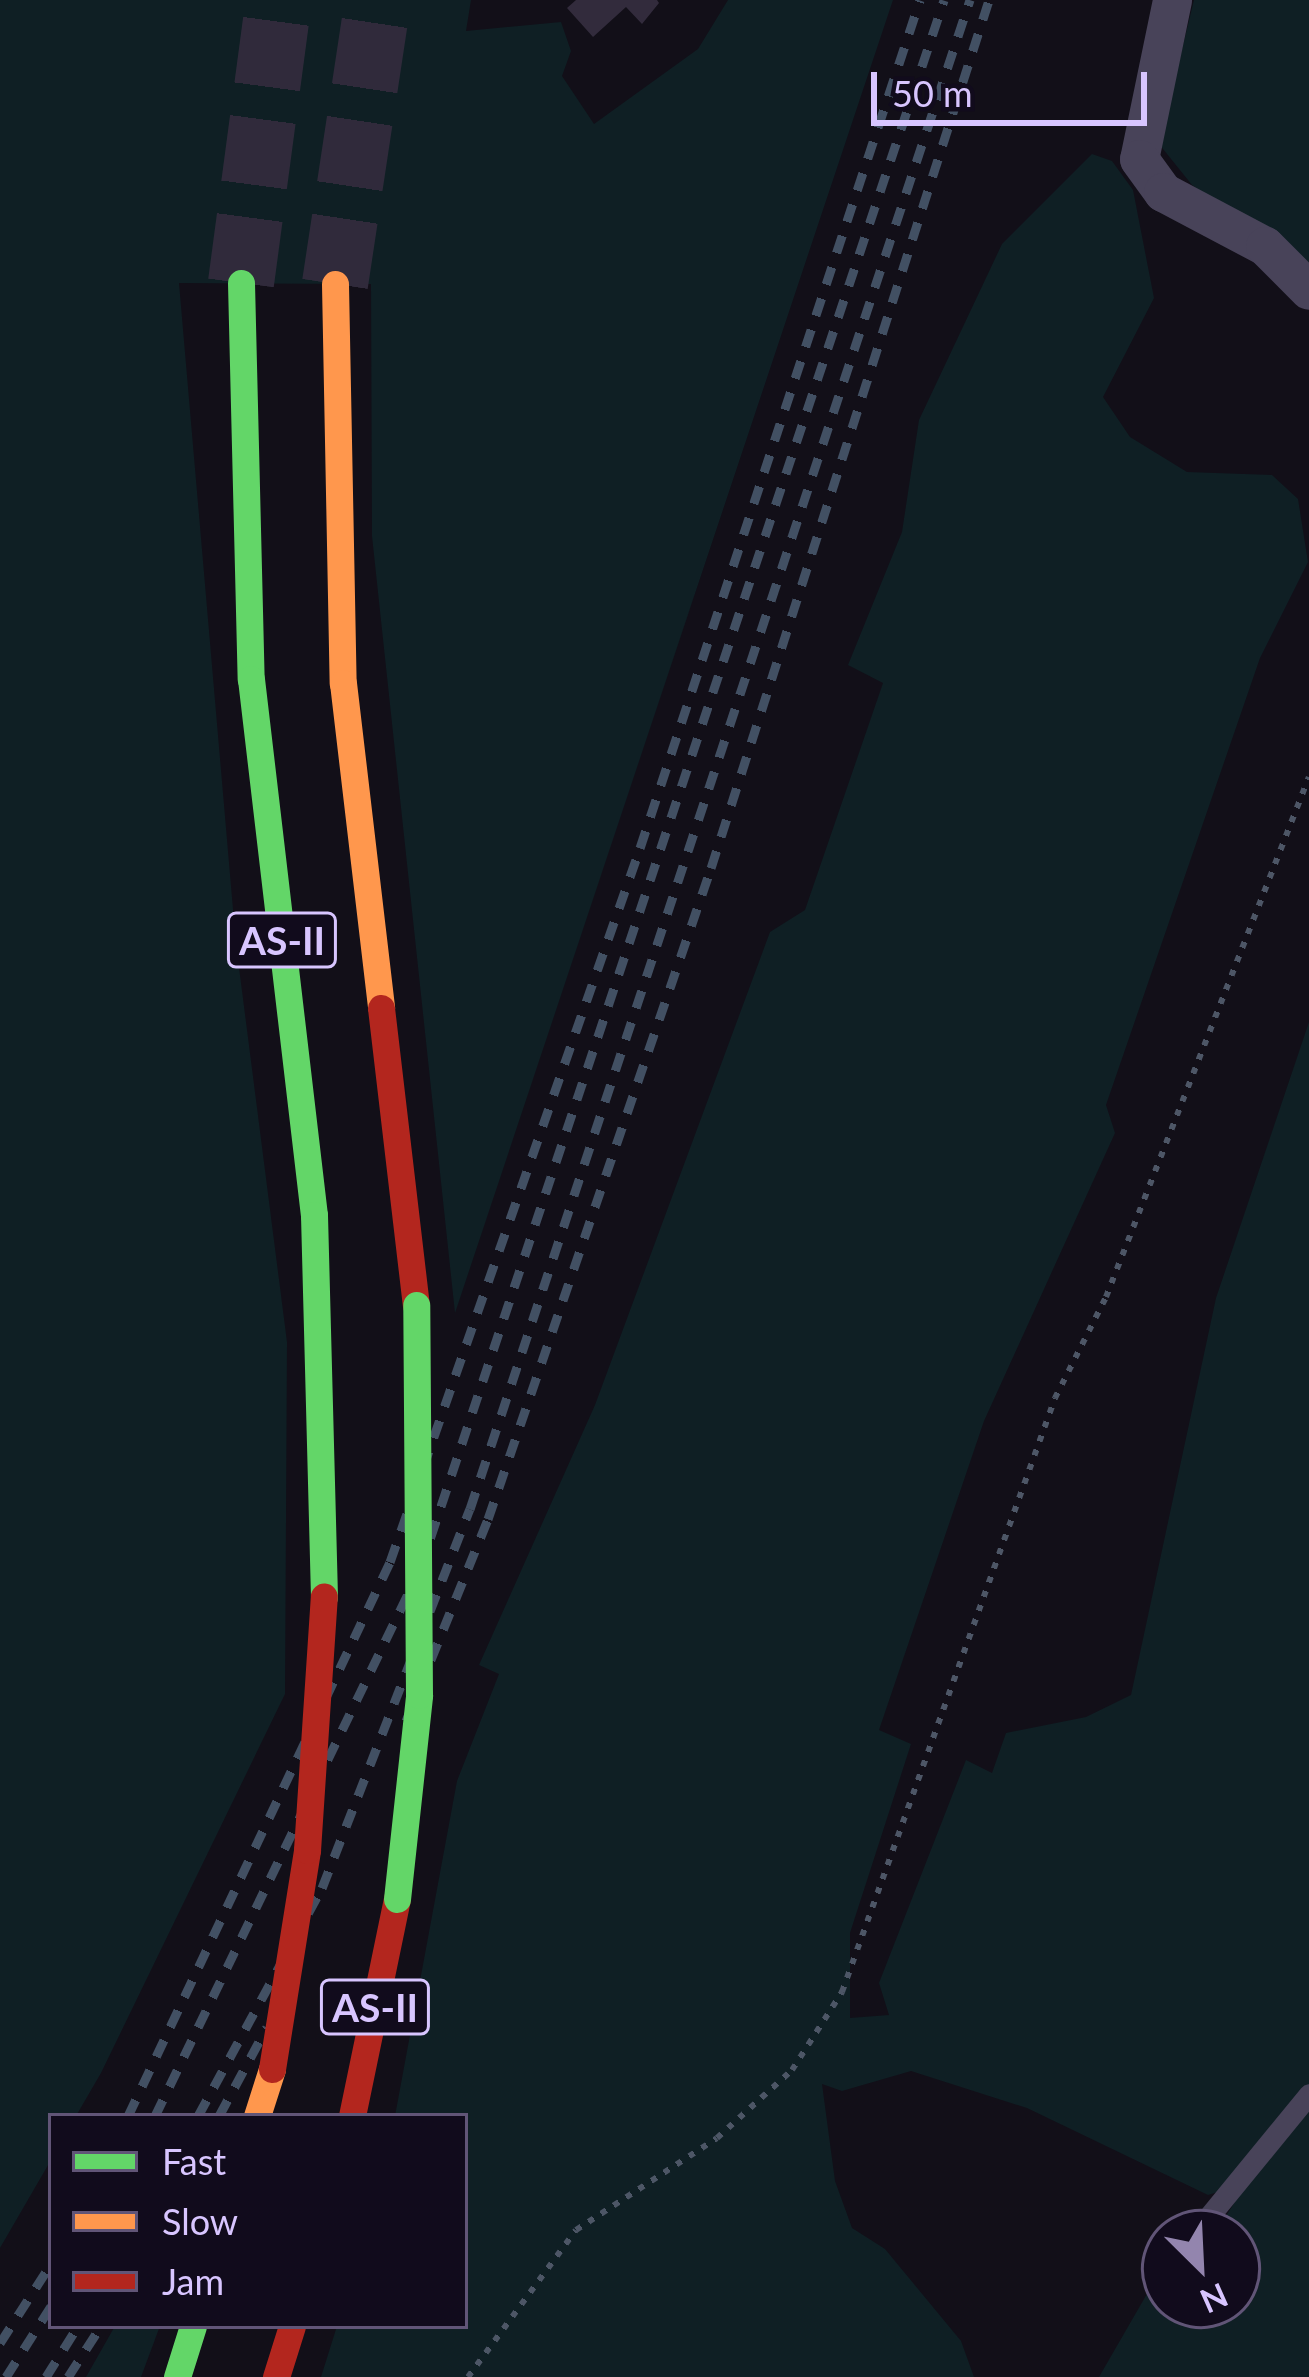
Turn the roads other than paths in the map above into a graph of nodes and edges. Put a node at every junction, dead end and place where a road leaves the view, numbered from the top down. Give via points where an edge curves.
1 (1172, 0) edge
2 (241, 283) tunnel mouth
3 (334, 284) tunnel mouth
4 (1309, 290) edge
5 (1309, 2094) edge
6 (258, 2113) edge
7 (353, 2113) edge
8 (1216, 2209) edge
9 (192, 2329) edge
10 (291, 2329) edge
11 (177, 2377) edge
12 (276, 2377) edge

1 - 4 street via 1138,159 1163,192 1265,246
2 - 6 highway, AS-II, bridge via 238,472 251,679 314,1215 324,1597 307,1850
3 - 7 highway, AS-II, bridge via 343,683 416,1305 419,1695 397,1898
5 - 8 lane
9 - 11 highway
10 - 12 highway

